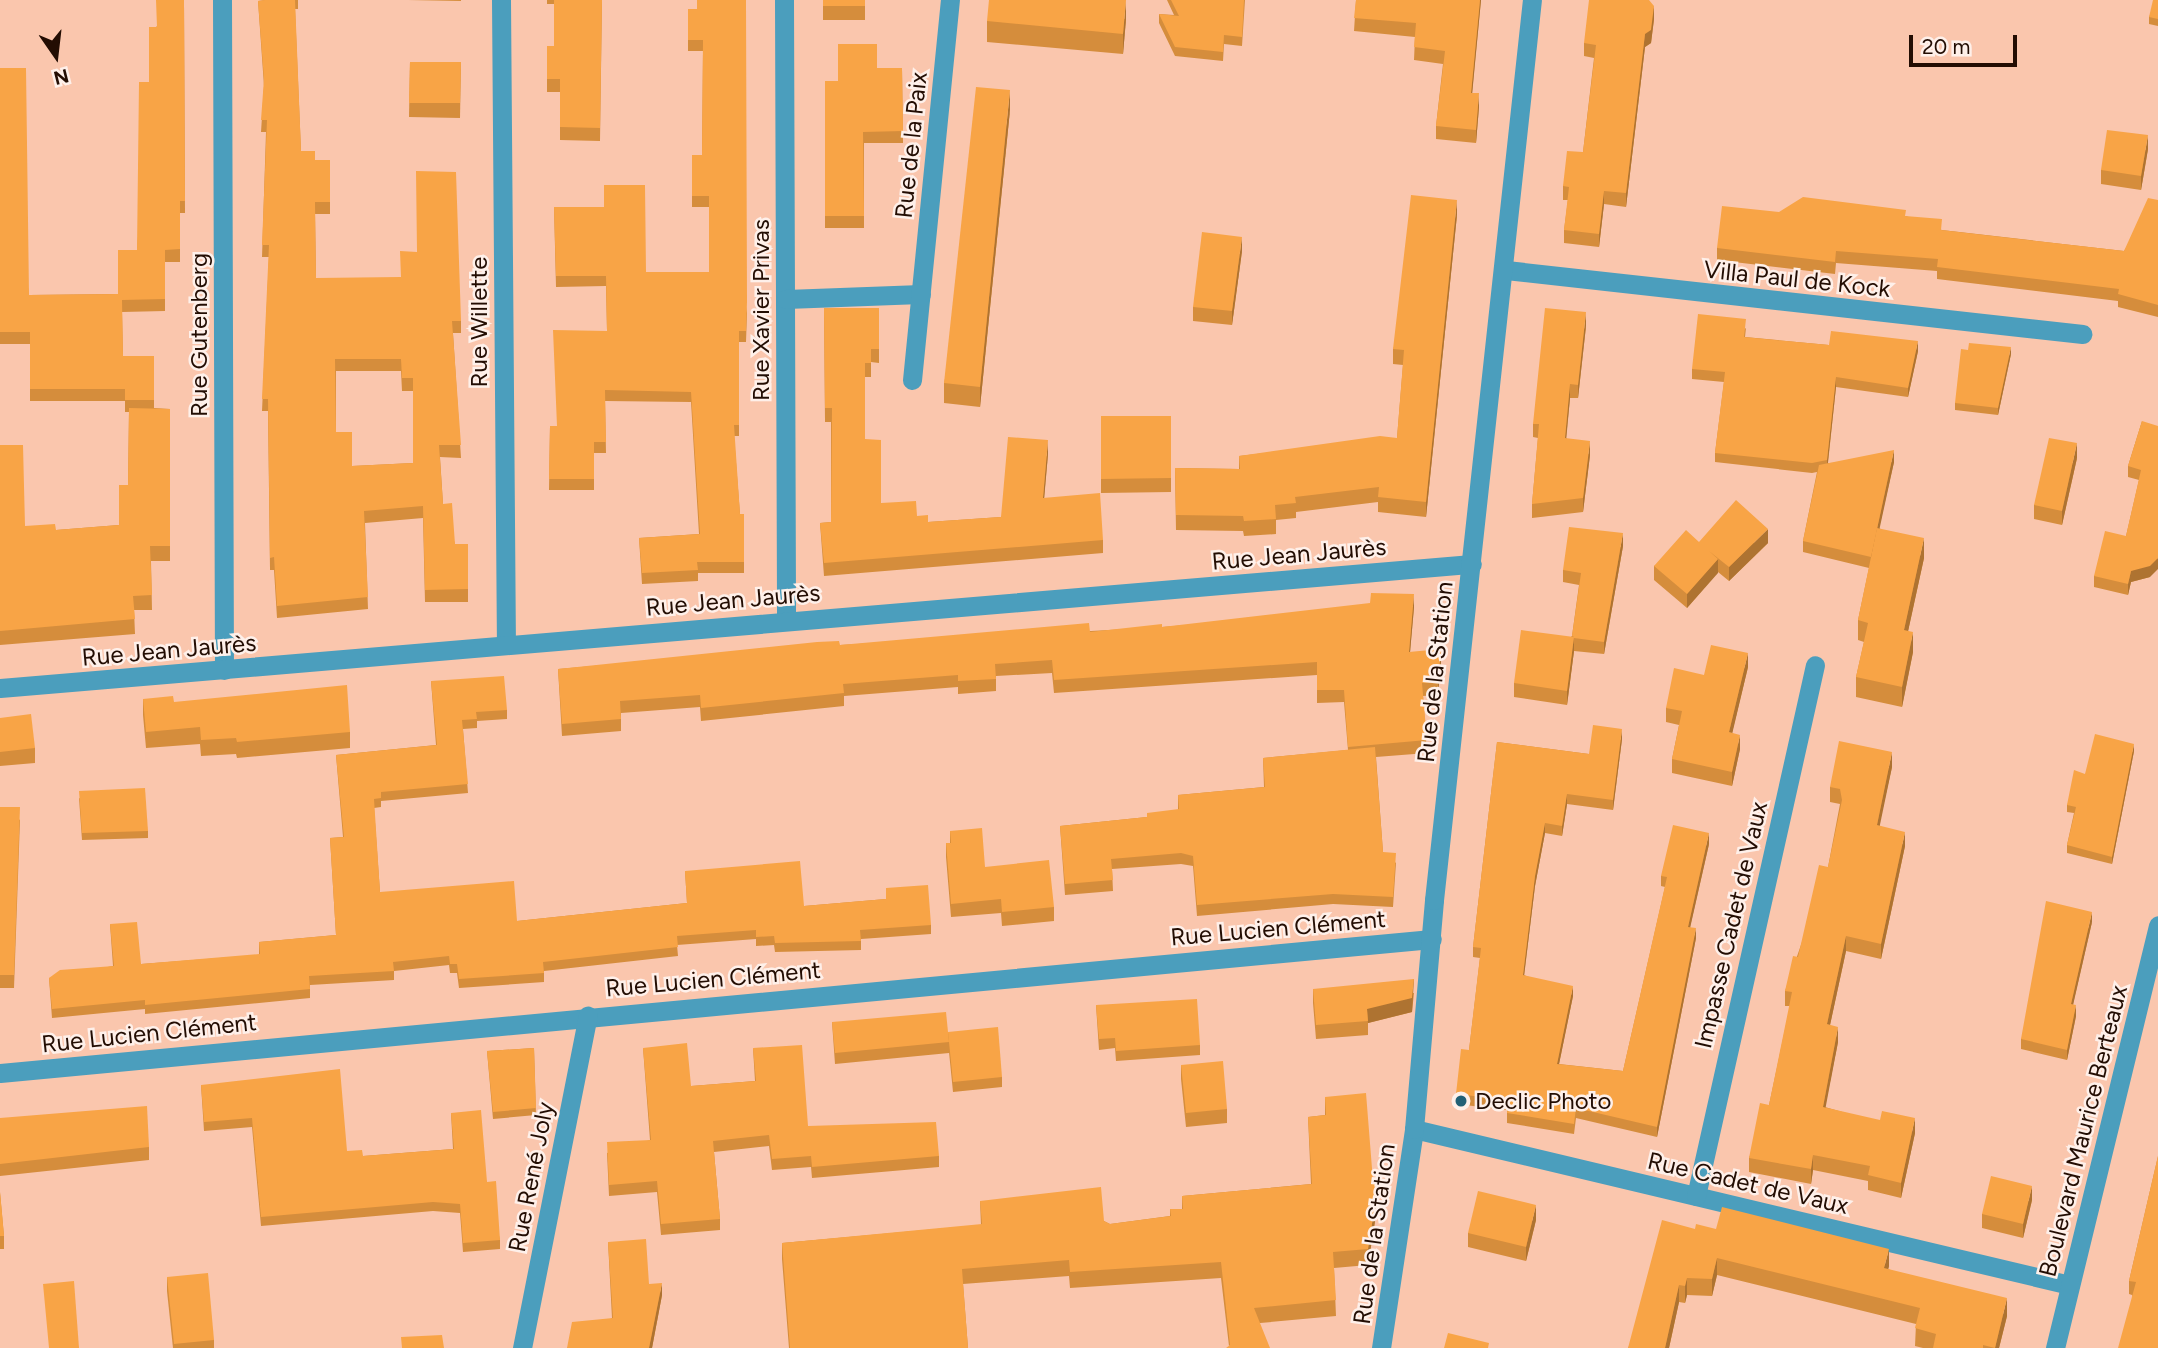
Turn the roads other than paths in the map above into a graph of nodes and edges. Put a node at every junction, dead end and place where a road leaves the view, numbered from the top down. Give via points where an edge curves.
1 (222, 0) edge
2 (501, 0) edge
3 (785, 0) edge
4 (950, 0) edge
5 (1532, 0) edge
6 (1506, 270) junction
7 (921, 294) junction
8 (786, 299) junction
9 (2082, 334) dead end
10 (912, 380) dead end
11 (1472, 564) junction
12 (786, 619) junction
13 (506, 645) junction
14 (1815, 665) dead end
15 (224, 670) junction
16 (0, 688) edge
17 (2158, 925) edge
18 (1432, 939) junction
19 (588, 1015) junction
20 (0, 1073) edge
21 (1414, 1129) junction
22 (1696, 1196) junction
23 (2070, 1285) junction
24 (522, 1348) edge
25 (1381, 1348) edge
26 (2055, 1348) edge

1 - 15 street, Rue Gutenberg
2 - 13 street, Rue Willette
3 - 8 street, Rue Xavier Privas
4 - 7 street, Rue de la Paix
5 - 6 street, Rue de la Station
6 - 9 street, Villa Paul de Kock
6 - 11 street, Rue de la Station
7 - 8 street
7 - 10 street, Rue de la Paix
8 - 12 street, Rue Xavier Privas
11 - 12 street, Rue Jean Jaurès
11 - 18 street, Rue de la Station
12 - 13 street, Rue Jean Jaurès
13 - 15 street, Rue Jean Jaurès
14 - 22 street, Impasse Cadet de Vaux
15 - 16 street, Rue Jean Jaurès
17 - 23 street, Boulevard Maurice Berteaux
18 - 19 street, Rue Lucien Clément
18 - 21 street, Rue de la Station
19 - 20 street, Rue Lucien Clément
19 - 24 street, Rue René Joly
21 - 22 street, Rue Cadet de Vaux
21 - 25 street, Rue de la Station
22 - 23 street, Rue Cadet de Vaux
23 - 26 street, Boulevard Maurice Berteaux

